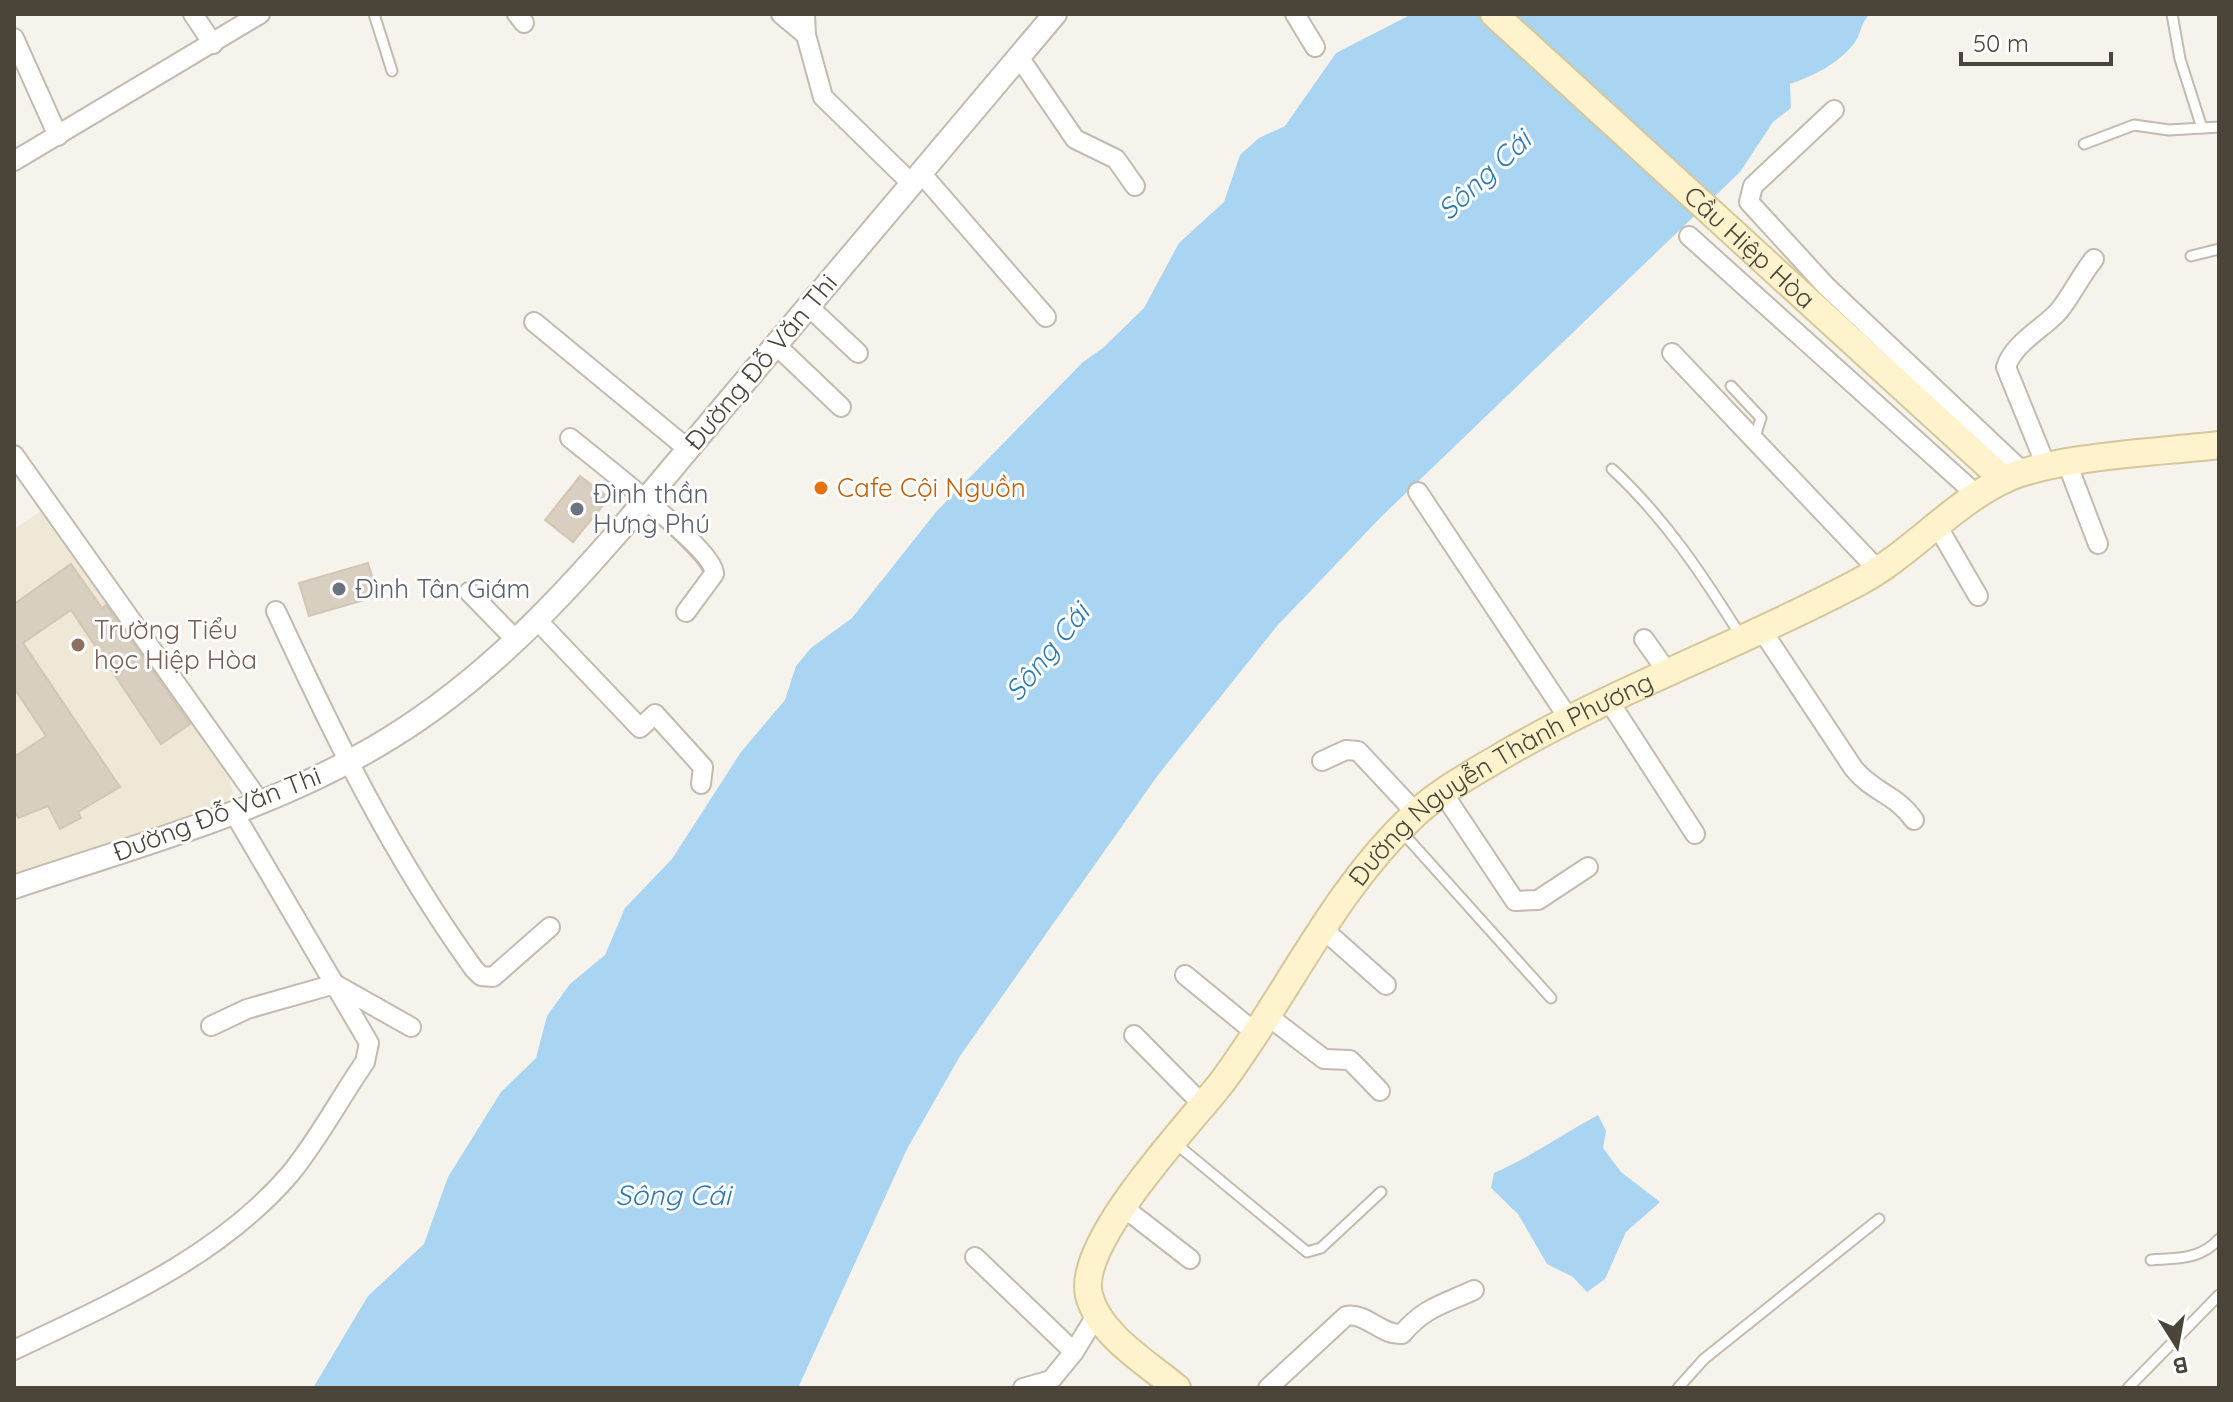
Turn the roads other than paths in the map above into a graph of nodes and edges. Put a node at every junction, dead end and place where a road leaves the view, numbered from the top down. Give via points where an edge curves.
1 (193, 14) edge
2 (260, 14) edge
3 (374, 14) edge
4 (781, 14) edge
5 (805, 14) edge
6 (1055, 14) edge
7 (1295, 14) edge
8 (1494, 14) edge
9 (2172, 14) edge
10 (806, 35) junction
11 (14, 38) edge
12 (213, 44) junction
13 (1315, 47) dead end
14 (1019, 57) junction
15 (392, 71) dead end
16 (1834, 110) dead end
17 (2219, 127) edge
18 (2202, 128) junction
19 (58, 136) junction
20 (2084, 144) dead end
21 (14, 161) edge
22 (916, 178) junction
23 (1135, 186) dead end
24 (1689, 236) dead end
25 (2219, 249) edge
26 (2191, 256) dead end
27 (2094, 259) dead end
28 (808, 306) junction
29 (1046, 317) dead end
30 (534, 322) dead end
31 (776, 345) junction
32 (858, 353) dead end
33 (1672, 353) dead end
34 (1731, 386) dead end
35 (841, 407) dead end
36 (570, 438) dead end
37 (1754, 440) junction
38 (2219, 445) edge
39 (688, 449) junction
40 (14, 455) edge
41 (1612, 469) dead end
42 (2036, 471) junction
43 (1418, 492) dead end
44 (1978, 496) junction
45 (644, 500) junction
46 (1938, 527) junction
47 (2098, 544) dead end
48 (1879, 571) junction
49 (469, 592) dead end
50 (1978, 596) dead end
51 (276, 611) dead end
52 (686, 612) dead end
53 (538, 621) junction
54 (1753, 636) junction
55 (1644, 639) dead end
56 (517, 641) junction
57 (1668, 673) junction
58 (1609, 701) junction
59 (1569, 719) junction
60 (1322, 761) dead end
61 (346, 763) junction
62 (701, 784) dead end
63 (1443, 793) junction
64 (260, 802) junction
65 (234, 813) junction
66 (1914, 820) dead end
67 (1408, 821) junction
68 (1695, 834) dead end
69 (1588, 867) dead end
70 (14, 887) edge
71 (550, 927) dead end
72 (1323, 929) junction
73 (1185, 975) dead end
74 (335, 984) junction
75 (1386, 985) dead end
76 (1551, 998) dead end
77 (1263, 1025) junction
78 (211, 1026) dead end
79 (411, 1027) dead end
80 (1134, 1035) dead end
81 (1380, 1091) dead end
82 (1203, 1105) junction
83 (1173, 1142) junction
84 (1381, 1192) dead end
85 (1123, 1207) junction
86 (1879, 1219) dead end
87 (2219, 1239) edge
88 (975, 1257) dead end
89 (1190, 1259) dead end
90 (2151, 1260) dead end
91 (1474, 1290) dead end
92 (2219, 1295) edge
93 (1097, 1314) junction
94 (14, 1350) edge
95 (1074, 1352) junction
96 (1054, 1384) edge
97 (1023, 1388) edge
98 (1177, 1388) edge
99 (1268, 1388) edge
100 (1678, 1388) edge
101 (2128, 1388) edge

1 - 12 street
2 - 12 street
3 - 15 lane
4 - 10 street
5 - 10 street
6 - 14 street, Đường Đỗ Văn Thi
7 - 13 street
8 - 42 main road, Cầu Hiệp Hòa via 1965,444
9 - 18 lane
10 - 22 street via 827,104
11 - 19 street
12 - 19 street
14 - 22 street, Đường Đỗ Văn Thi
14 - 23 street via 1075,139 1116,159
16 - 42 street via 1753,186 1749,202 1826,286
17 - 18 lane
18 - 20 lane via 2134,125
19 - 21 street
22 - 28 street, Đường Đỗ Văn Thi
22 - 29 street
24 - 44 street
25 - 26 lane
27 - 42 street via 2059,311 2013,353 2006,367
28 - 31 street, Đường Đỗ Văn Thi
28 - 32 street
30 - 39 street
31 - 35 street
31 - 39 street, Đường Đỗ Văn Thi
33 - 37 street
34 - 37 lane via 1761,418
36 - 45 street
37 - 48 street
38 - 42 main road, Đường Nguyễn Thành Phương
39 - 45 street, Đường Đỗ Văn Thi
40 - 64 street
41 - 54 lane via 1645,500
42 - 44 main road, Đường Nguyễn Thành Phương
42 - 47 street
43 - 59 street
44 - 46 main road, Đường Nguyễn Thành Phương
45 - 52 street via 668,517 715,568
45 - 53 street, Đường Đỗ Văn Thi
46 - 48 main road, Đường Nguyễn Thành Phương
46 - 50 street
48 - 54 main road, Đường Nguyễn Thành Phương
49 - 56 street
51 - 61 street
53 - 56 street, Đường Đỗ Văn Thi
53 - 62 street via 640,728 655,714 680,737 700,761
54 - 57 main road, Đường Nguyễn Thành Phương
54 - 66 street via 1854,769 1869,786 1901,801
55 - 57 street
56 - 61 street, Đường Đỗ Văn Thi via 425,716
57 - 58 main road, Đường Nguyễn Thành Phương
58 - 59 main road, Đường Nguyễn Thành Phương
58 - 68 street
59 - 63 main road, Đường Nguyễn Thành Phương
60 - 67 street via 1346,750 1358,751
61 - 64 street, Đường Đỗ Văn Thi
61 - 71 street via 384,832 481,976 502,971
63 - 67 main road, Đường Nguyễn Thành Phương
63 - 69 street via 1515,901 1538,900
64 - 65 street, Đường Đỗ Văn Thi
65 - 70 street, Đường Đỗ Văn Thi
65 - 74 street
67 - 72 main road, Đường Nguyễn Thành Phương via 1352,883
67 - 76 lane
72 - 75 street
72 - 77 main road, Đường Nguyễn Thành Phương
73 - 77 street
74 - 78 street via 247,1009
74 - 79 street
74 - 94 street via 369,1043 365,1062 290,1174 222,1240
77 - 81 street via 1324,1059 1350,1060
77 - 82 main road, Đường Nguyễn Thành Phương
80 - 82 street
82 - 83 main road, Đường Nguyễn Thành Phương
83 - 84 lane via 1307,1252 1321,1248
83 - 85 main road, Đường Nguyễn Thành Phương
85 - 89 street
85 - 93 main road, Đường Nguyễn Thành Phương via 1089,1268 1088,1293
86 - 100 lane via 1704,1359
87 - 90 lane via 2189,1258
88 - 95 street
91 - 99 street via 1427,1308 1402,1334 1392,1335 1346,1316
92 - 101 lane
93 - 95 street
93 - 98 main road
95 - 96 street
96 - 97 street

